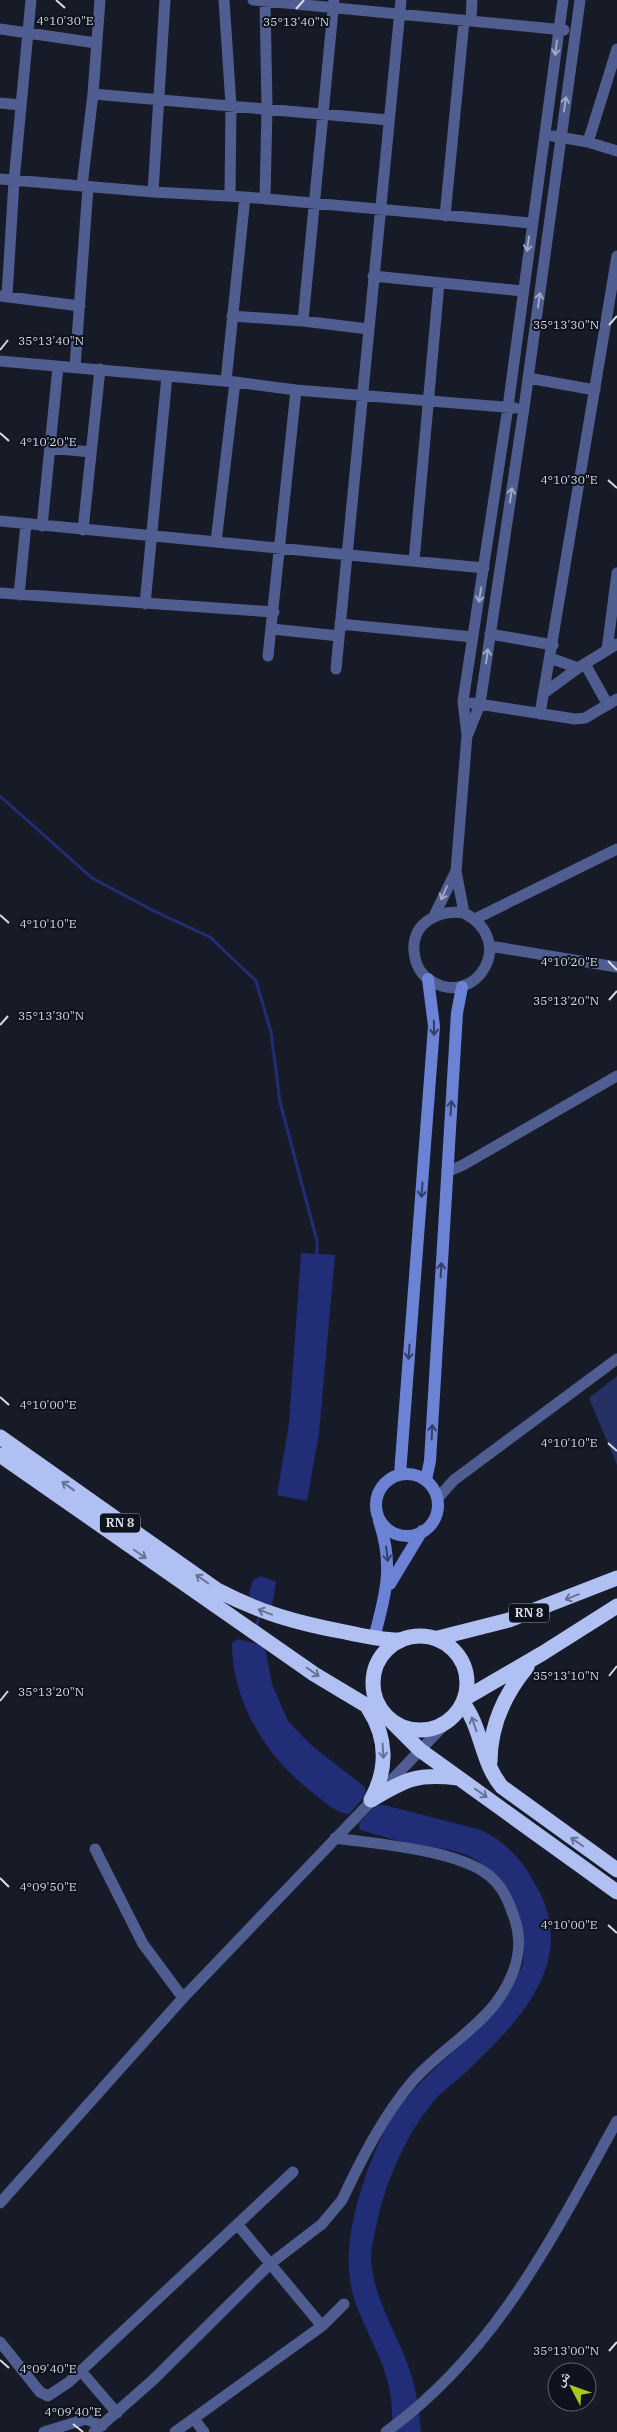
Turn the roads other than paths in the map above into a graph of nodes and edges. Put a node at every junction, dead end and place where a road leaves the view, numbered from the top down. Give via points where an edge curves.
1 (30, 0) edge
2 (100, 0) edge
3 (165, 0) edge
4 (224, 0) edge
5 (261, 0) edge
6 (401, 0) edge
7 (472, 0) edge
8 (563, 0) edge
9 (580, 0) edge
10 (334, 4) edge
11 (399, 16) junction
12 (468, 21) junction
13 (0, 29) edge
14 (558, 29) junction
15 (28, 32) junction
16 (576, 32) junction
17 (96, 42) junction
18 (617, 49) edge
19 (613, 74) edge
20 (93, 94) junction
21 (158, 98) junction
22 (0, 103) edge
23 (21, 105) junction
24 (230, 105) junction
25 (267, 108) junction
26 (322, 113) junction
27 (389, 120) junction
28 (545, 134) junction
29 (561, 137) junction
30 (588, 142) junction
31 (617, 151) edge
32 (0, 179) edge
33 (14, 181) junction
34 (85, 186) junction
35 (153, 192) junction
36 (230, 195) junction
37 (245, 197) junction
38 (265, 199) junction
39 (315, 204) junction
40 (380, 210) junction
41 (445, 216) junction
42 (531, 223) junction
43 (617, 256) edge
44 (373, 276) junction
45 (439, 284) junction
46 (522, 292) junction
47 (4, 296) edge
48 (80, 306) junction
49 (613, 306) edge
50 (232, 316) junction
51 (303, 321) junction
52 (617, 326) edge
53 (368, 329) junction
54 (604, 336) junction
55 (0, 361) edge
56 (58, 367) junction
57 (75, 367) junction
58 (100, 369) junction
59 (166, 376) junction
60 (528, 378) junction
61 (231, 381) junction
62 (296, 390) junction
63 (595, 390) junction
64 (364, 394) junction
65 (429, 400) junction
66 (508, 407) junction
67 (524, 408) junction
68 (50, 448) junction
69 (91, 452) junction
70 (0, 521) edge
71 (26, 524) junction
72 (42, 526) junction
73 (83, 530) junction
74 (151, 536) junction
75 (216, 542) junction
76 (281, 549) junction
77 (347, 555) junction
78 (414, 561) junction
79 (484, 568) junction
80 (617, 572) edge
81 (0, 593) edge
82 (19, 595) junction
83 (145, 604) junction
84 (274, 612) junction
85 (272, 629) junction
86 (340, 630) junction
87 (490, 634) junction
88 (473, 637) junction
89 (617, 644) edge
90 (553, 645) junction
91 (607, 650) junction
92 (268, 656) dead end
93 (550, 658) junction
94 (582, 666) junction
95 (336, 669) dead end
96 (544, 693) junction
97 (463, 701) junction
98 (612, 702) edge
99 (480, 704) junction
100 (540, 714) junction
101 (468, 735) junction
102 (617, 850) edge
103 (456, 871) junction
104 (464, 913) junction
105 (434, 916) junction
106 (475, 919) junction
107 (490, 946) junction
108 (617, 968) edge
109 (428, 979) junction
110 (462, 987) junction
111 (617, 1076) edge
112 (447, 1172) junction
113 (617, 1359) edge
114 (0, 1437) edge
115 (0, 1455) edge
116 (400, 1474) junction
117 (426, 1480) junction
118 (437, 1499) junction
119 (379, 1520) junction
120 (422, 1531) junction
121 (617, 1578) edge
122 (387, 1588) junction
123 (617, 1606) edge
124 (374, 1638) junction
125 (438, 1638) junction
126 (399, 1640) junction
127 (544, 1653) junction
128 (464, 1701) junction
129 (367, 1706) junction
130 (389, 1719) junction
131 (450, 1719) junction
132 (420, 1750) junction
133 (490, 1771) junction
134 (460, 1778) junction
135 (371, 1800) junction
136 (335, 1838) junction
137 (95, 1849) dead end
138 (617, 1870) edge
139 (617, 1892) edge
140 (183, 1998) junction
141 (617, 2121) edge
142 (293, 2172) dead end
143 (0, 2203) edge
144 (238, 2225) junction
145 (270, 2264) junction
146 (344, 2304) dead end
147 (322, 2326) junction
148 (0, 2342) edge
149 (81, 2371) junction
150 (117, 2413) junction
151 (194, 2419) junction
152 (98, 2429) edge
153 (44, 2432) edge
154 (175, 2432) edge
155 (204, 2432) edge
156 (387, 2432) edge

1 - 15 street
2 - 17 street
3 - 21 street
4 - 24 street
5 - 10 street
5 - 25 street
6 - 11 street
7 - 12 street
8 - 14 street
9 - 16 street
10 - 11 street
10 - 26 street
11 - 12 street
11 - 27 street
12 - 14 street
12 - 41 street
13 - 15 street
14 - 16 street
14 -> 28 street
15 - 17 street
15 - 23 street
29 -> 16 street
17 - 20 street
18 - 19 street
19 - 30 street
20 - 21 street
20 - 34 street
21 - 24 street
21 - 35 street
22 - 23 street
23 - 33 street
24 - 25 street
24 - 36 street
25 - 26 street
25 - 38 street
26 - 27 street
26 - 39 street
27 - 40 street
28 - 29 street
28 - 42 street
29 - 30 street
60 -> 29 street
30 - 31 street
32 - 33 street
33 - 34 street
33 - 47 street
34 - 35 street
34 - 48 street
35 - 36 street
36 - 37 street
37 - 38 street
37 - 50 street
38 - 39 street
39 - 40 street
39 - 51 street
40 - 41 street
40 - 44 street
41 - 42 street
42 -> 46 street
43 - 49 street
44 - 45 street
44 - 53 street
45 - 46 street
45 - 65 street
46 - 66 street
47 - 48 street
48 - 57 street
49 - 54 street
50 - 51 street
50 - 61 street
51 - 53 street
52 - 54 street
53 - 64 street
54 - 63 street
55 - 56 street
56 - 57 street
56 - 68 street
57 - 58 street
58 - 59 street
58 - 69 street
59 - 61 street
59 - 74 street
60 - 63 street
60 - 67 street
61 - 62 street
61 - 75 street
62 - 64 street
62 - 76 street
63 - 90 street
64 - 65 street
64 - 77 street
65 - 66 street
65 - 78 street
66 - 67 street
66 - 79 street
87 -> 67 street
68 - 69 street
68 - 72 street
69 - 73 street
70 - 71 street
71 - 72 street
71 - 82 street
72 - 73 street
73 - 74 street
74 - 75 street
74 - 83 street
75 - 76 street
76 - 77 street
76 - 84 street
77 - 78 street
77 - 86 street
78 - 79 street
79 -> 88 street
80 - 91 street
81 - 82 street
82 - 83 street
83 - 84 street
84 - 85 street
85 - 86 street
85 - 92 street
86 - 88 street
86 - 95 street
87 - 90 street
99 -> 87 street
88 - 97 street
89 - 91 street
90 - 93 street
91 - 94 street
93 - 94 street
93 - 96 street
94 - 96 street
94 - 98 street
96 - 100 street
97 - 99 street
97 - 101 street
98 - 100 street via 585,718
99 - 100 street
99 - 101 street
101 - 103 street
102 - 106 street
103 - 104 street
103 -> 105 street
104 - 105 street via 452,911
104 - 106 street
105 - 109 street via 421,927 414,949 415,960
106 - 107 street via 483,928
107 - 108 street
107 - 110 street via 488,963 482,973
109 - 110 street via 450,988
109 -> 116 street via 434,1026
112 -> 110 street via 457,1013
111 - 112 street
117 -> 112 street via 430,1461
113 - 118 street via 460,1475
124 -> 114 highway, RN 8 via 287,1621 243,1604 217,1590
115 -> 129 highway, RN 8 via 234,1619
116 - 117 street
116 - 119 street via 384,1484 379,1492 376,1501
117 - 118 street
118 - 120 street via 436,1514
119 - 120 street via 394,1533 403,1535
119 -> 122 street via 388,1553
120 - 122 street
121 -> 125 highway, RN 8 via 509,1620
122 - 124 street
123 - 127 highway
124 - 126 highway, RN 8
125 - 126 highway via 418,1635
125 - 128 highway via 460,1657 466,1670
126 - 130 highway via 379,1658 372,1684 377,1703
127 - 128 highway
127 - 133 highway via 516,1680 498,1714 490,1752
128 - 131 highway
133 -> 128 highway
129 - 130 highway, RN 8
129 -> 135 highway via 379,1728 384,1752 381,1777
130 - 131 highway via 403,1727 420,1730 441,1725
130 - 132 highway
131 - 132 street
132 - 134 highway
132 - 135 street
138 -> 133 highway via 510,1795
134 - 135 highway via 420,1776 402,1781
134 -> 139 highway
135 - 136 street
136 - 140 street
136 - 145 street via 424,1851 457,1859 484,1872 504,1892 518,1928 518,1963 494,2005 434,2060 399,2098 333,2212 312,2233
137 - 140 street via 143,1944
140 - 143 street
141 - 156 street via 524,2282 481,2344 428,2398
142 - 144 street
144 - 145 street
144 - 149 street
145 - 147 street
145 - 150 street
146 - 147 street
147 - 151 street
148 - 149 street via 48,2396
149 - 150 street
150 - 152 street
151 - 154 street
151 - 155 street
152 - 153 street via 86,2419

